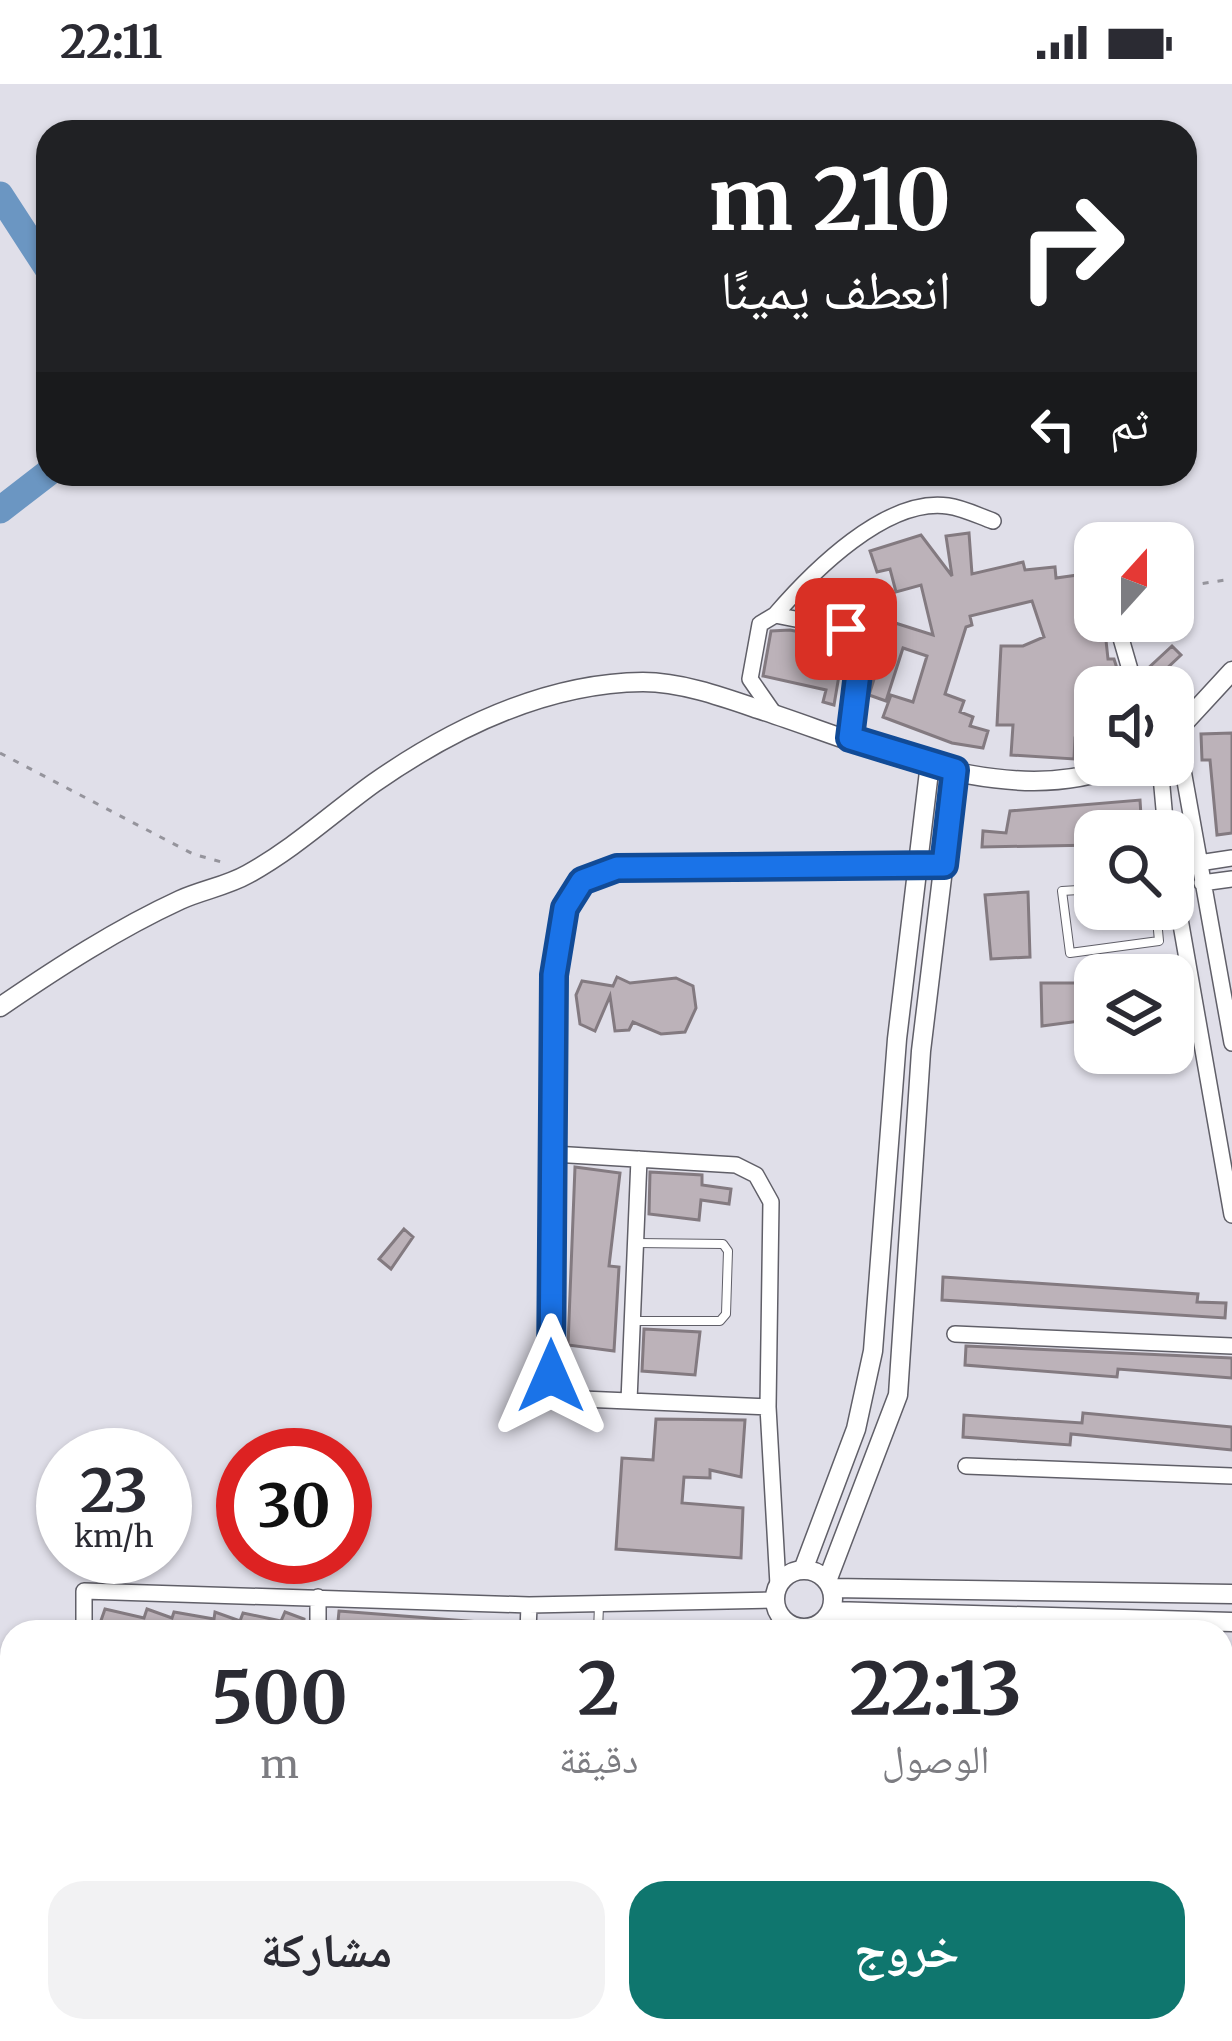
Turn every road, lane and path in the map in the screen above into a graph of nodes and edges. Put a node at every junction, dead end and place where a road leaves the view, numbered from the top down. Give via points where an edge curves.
1 (993, 521) dead end
2 (1232, 579) edge
3 (1194, 584) edge
4 (775, 615) junction
5 (1232, 671) edge
6 (1194, 710) edge
7 (775, 715) junction
8 (850, 738) junction
9 (0, 753) edge
10 (930, 763) junction
11 (955, 770) junction
12 (1074, 778) edge
13 (1185, 786) edge
14 (1232, 859) edge
15 (1198, 863) junction
16 (227, 864) dead end
17 (944, 865) junction
18 (918, 866) junction
19 (1232, 879) edge
20 (1202, 883) junction
21 (1074, 890) edge
22 (1158, 930) edge
23 (1181, 930) edge
24 (0, 1007) edge
25 (1232, 1043) edge
26 (553, 1154) junction
27 (639, 1159) junction
28 (1232, 1215) edge
29 (635, 1243) junction
30 (632, 1321) junction
31 (955, 1334) dead end
32 (1232, 1346) edge
33 (629, 1401) junction
34 (768, 1407) junction
35 (966, 1466) dead end
36 (1232, 1477) edge
37 (803, 1570) junction
38 (829, 1585) junction
39 (1232, 1594) edge
40 (318, 1598) junction
41 (776, 1598) junction
42 (529, 1604) junction
43 (599, 1604) junction
44 (830, 1611) junction
45 (84, 1620) edge
46 (318, 1620) edge
47 (528, 1620) edge
48 (598, 1620) edge
49 (775, 1620) edge
50 (800, 1620) edge
51 (820, 1620) edge
52 (1159, 1620) edge

1 - 4 street via 946,506 903,509 814,571
2 - 3 path
4 - 7 street via 760,624 749,667
4 - 8 street via 856,636
5 - 6 street
7 - 8 street
7 - 24 street via 646,682 560,690 498,712 375,782 284,854 125,928
8 - 10 street
9 - 16 path
10 - 11 street
10 - 18 street
11 - 12 street via 1051,784
11 - 17 street
13 - 15 street
14 - 15 street
15 - 20 street
17 - 18 street
17 - 38 street via 921,1052 898,1395
18 - 26 street via 617,868 582,881 565,908 554,975
18 - 37 street via 872,1351 856,1430
19 - 20 street
20 - 25 street
21 - 22 lane via 1062,891 1070,953 1159,941
23 - 28 street
26 - 27 street
26 - 33 street via 551,1376 581,1399
27 - 29 street
27 - 34 street via 736,1165 756,1175 771,1202
29 - 30 street
29 - 30 lane via 723,1244 727,1293 720,1322
30 - 33 street
31 - 32 street
33 - 34 street
34 - 41 street
35 - 36 street
37 - 38 street
37 - 41 street via 788,1574
38 - 39 street
38 - 44 street
40 - 42 street
40 - 45 street via 84,1591
40 - 46 street
41 - 43 street
41 - 49 street
41 - 50 street
42 - 43 street
42 - 47 street
43 - 48 lane
44 - 51 street
44 - 52 street

